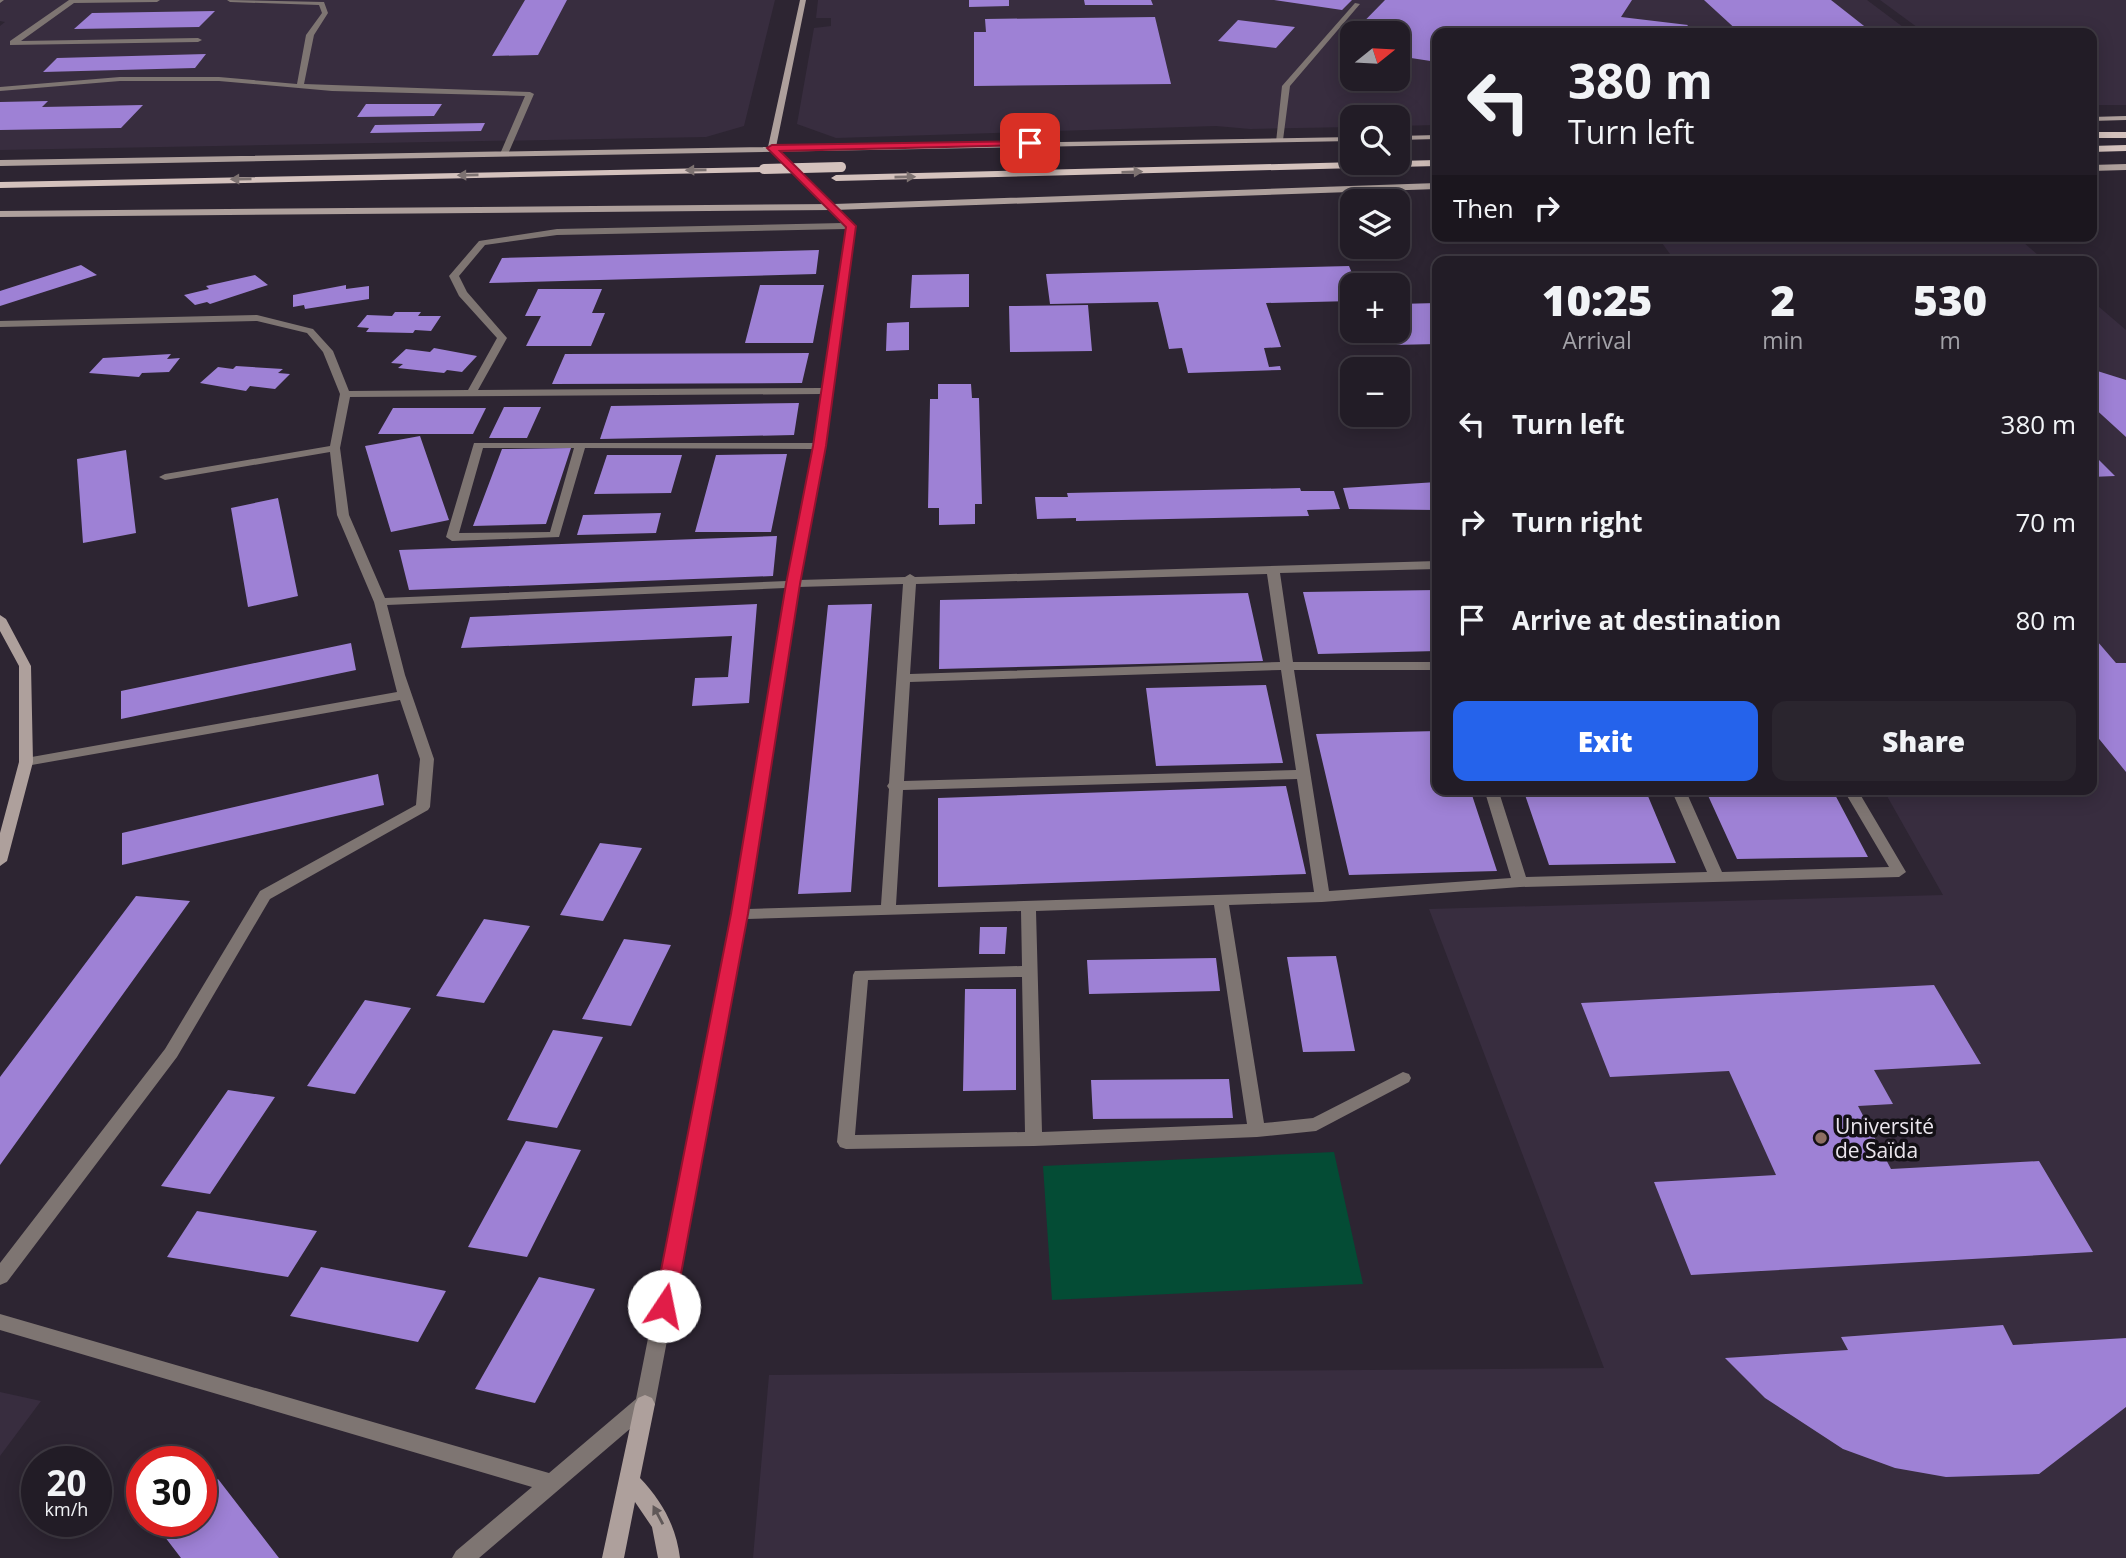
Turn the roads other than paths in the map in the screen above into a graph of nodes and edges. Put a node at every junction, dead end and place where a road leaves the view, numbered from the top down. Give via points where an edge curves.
1 (157, 0) edge
2 (230, 0) edge
3 (803, 0) edge
4 (1357, 4) dead end
5 (198, 40) dead end
6 (300, 86) junction
7 (0, 89) edge
8 (2126, 118) edge
9 (2097, 119) edge
10 (2097, 135) edge
11 (2126, 135) edge
12 (1432, 137) edge
13 (1410, 138) edge
14 (1340, 139) edge
15 (1279, 141) junction
16 (772, 148) junction
17 (2126, 148) edge
18 (2097, 149) edge
19 (504, 153) junction
20 (1432, 153) edge
21 (1410, 154) edge
22 (1340, 155) edge
23 (0, 163) edge
24 (1432, 163) edge
25 (2097, 167) edge
26 (2126, 167) edge
27 (839, 173) junction
28 (0, 183) edge
29 (1432, 186) edge
30 (129, 187) junction
31 (0, 195) edge
32 (834, 207) junction
33 (0, 214) edge
34 (851, 226) junction
35 (0, 324) edge
36 (827, 391) junction
37 (345, 394) junction
38 (471, 394) junction
39 (580, 445) junction
40 (820, 446) junction
41 (335, 448) junction
42 (164, 477) dead end
43 (1432, 565) edge
44 (1273, 569) junction
45 (910, 579) junction
46 (793, 584) junction
47 (380, 602) junction
48 (0, 619) edge
49 (1287, 666) junction
50 (1432, 666) edge
51 (902, 678) junction
52 (405, 695) junction
53 (26, 762) junction
54 (1303, 774) junction
55 (894, 786) junction
56 (1493, 795) edge
57 (1681, 795) edge
58 (1854, 795) edge
59 (0, 861) edge
60 (1717, 878) junction
61 (1520, 882) junction
62 (1322, 897) junction
63 (1221, 900) junction
64 (1028, 905) junction
65 (888, 910) junction
66 (740, 914) junction
67 (1030, 971) junction
68 (1403, 1078) dead end
69 (1257, 1130) junction
70 (1034, 1139) junction
71 (0, 1277) edge
72 (0, 1322) edge
73 (645, 1404) junction
74 (629, 1480) junction
75 (551, 1483) junction
76 (463, 1558) edge
77 (613, 1558) edge
78 (669, 1558) edge

1 - 5 street via 72,1 13,43
2 - 6 street via 322,3 325,13 310,35
3 - 16 street
4 - 15 street via 1286,86
6 - 7 street via 219,79 120,79
6 - 19 street via 530,94
8 - 9 street
10 - 11 main road
12 - 13 street
14 - 15 street
15 - 16 street
16 - 19 street
16 - 32 street
17 - 18 main road
19 - 23 street
20 - 21 main road
22 - 27 main road
27 -> 24 main road
25 - 26 street
27 - 30 main road
28 - 30 main road
29 - 32 street
30 - 31 main road
32 - 33 street
32 - 34 street
34 - 36 street
34 - 38 street via 557,232 482,243 454,276 458,290 502,338
35 - 37 street via 257,318 310,331 328,351
36 - 38 street
36 - 40 street
37 - 38 street
37 - 41 street
39 - 39 street via 555,535 452,537 478,445
39 - 40 street
40 - 46 street
41 - 42 street
41 - 47 street via 343,515
43 - 44 street
44 - 45 street
44 - 49 street
45 - 46 street
45 - 51 street
46 - 47 street
46 - 66 street
47 - 52 street
48 - 53 street via 25,666
49 - 50 street
49 - 51 street
49 - 54 street
51 - 55 street
52 - 53 street
52 - 71 street via 427,759 423,807 265,895 171,1053
53 - 59 street
54 - 55 street
54 - 62 street
55 - 65 street
56 - 61 street
57 - 60 street
58 - 60 street via 1899,872
60 - 61 street
61 - 62 street
62 - 63 street
63 - 64 street
63 - 69 street
64 - 65 street
64 - 67 street
65 - 66 street
66 - 73 street
67 - 70 street
67 - 70 street via 861,975 845,1142
68 - 69 street via 1316,1124
69 - 70 street
72 - 75 street
73 - 74 street
73 - 75 street
74 - 77 street
78 -> 74 street via 655,1507
75 - 76 street

